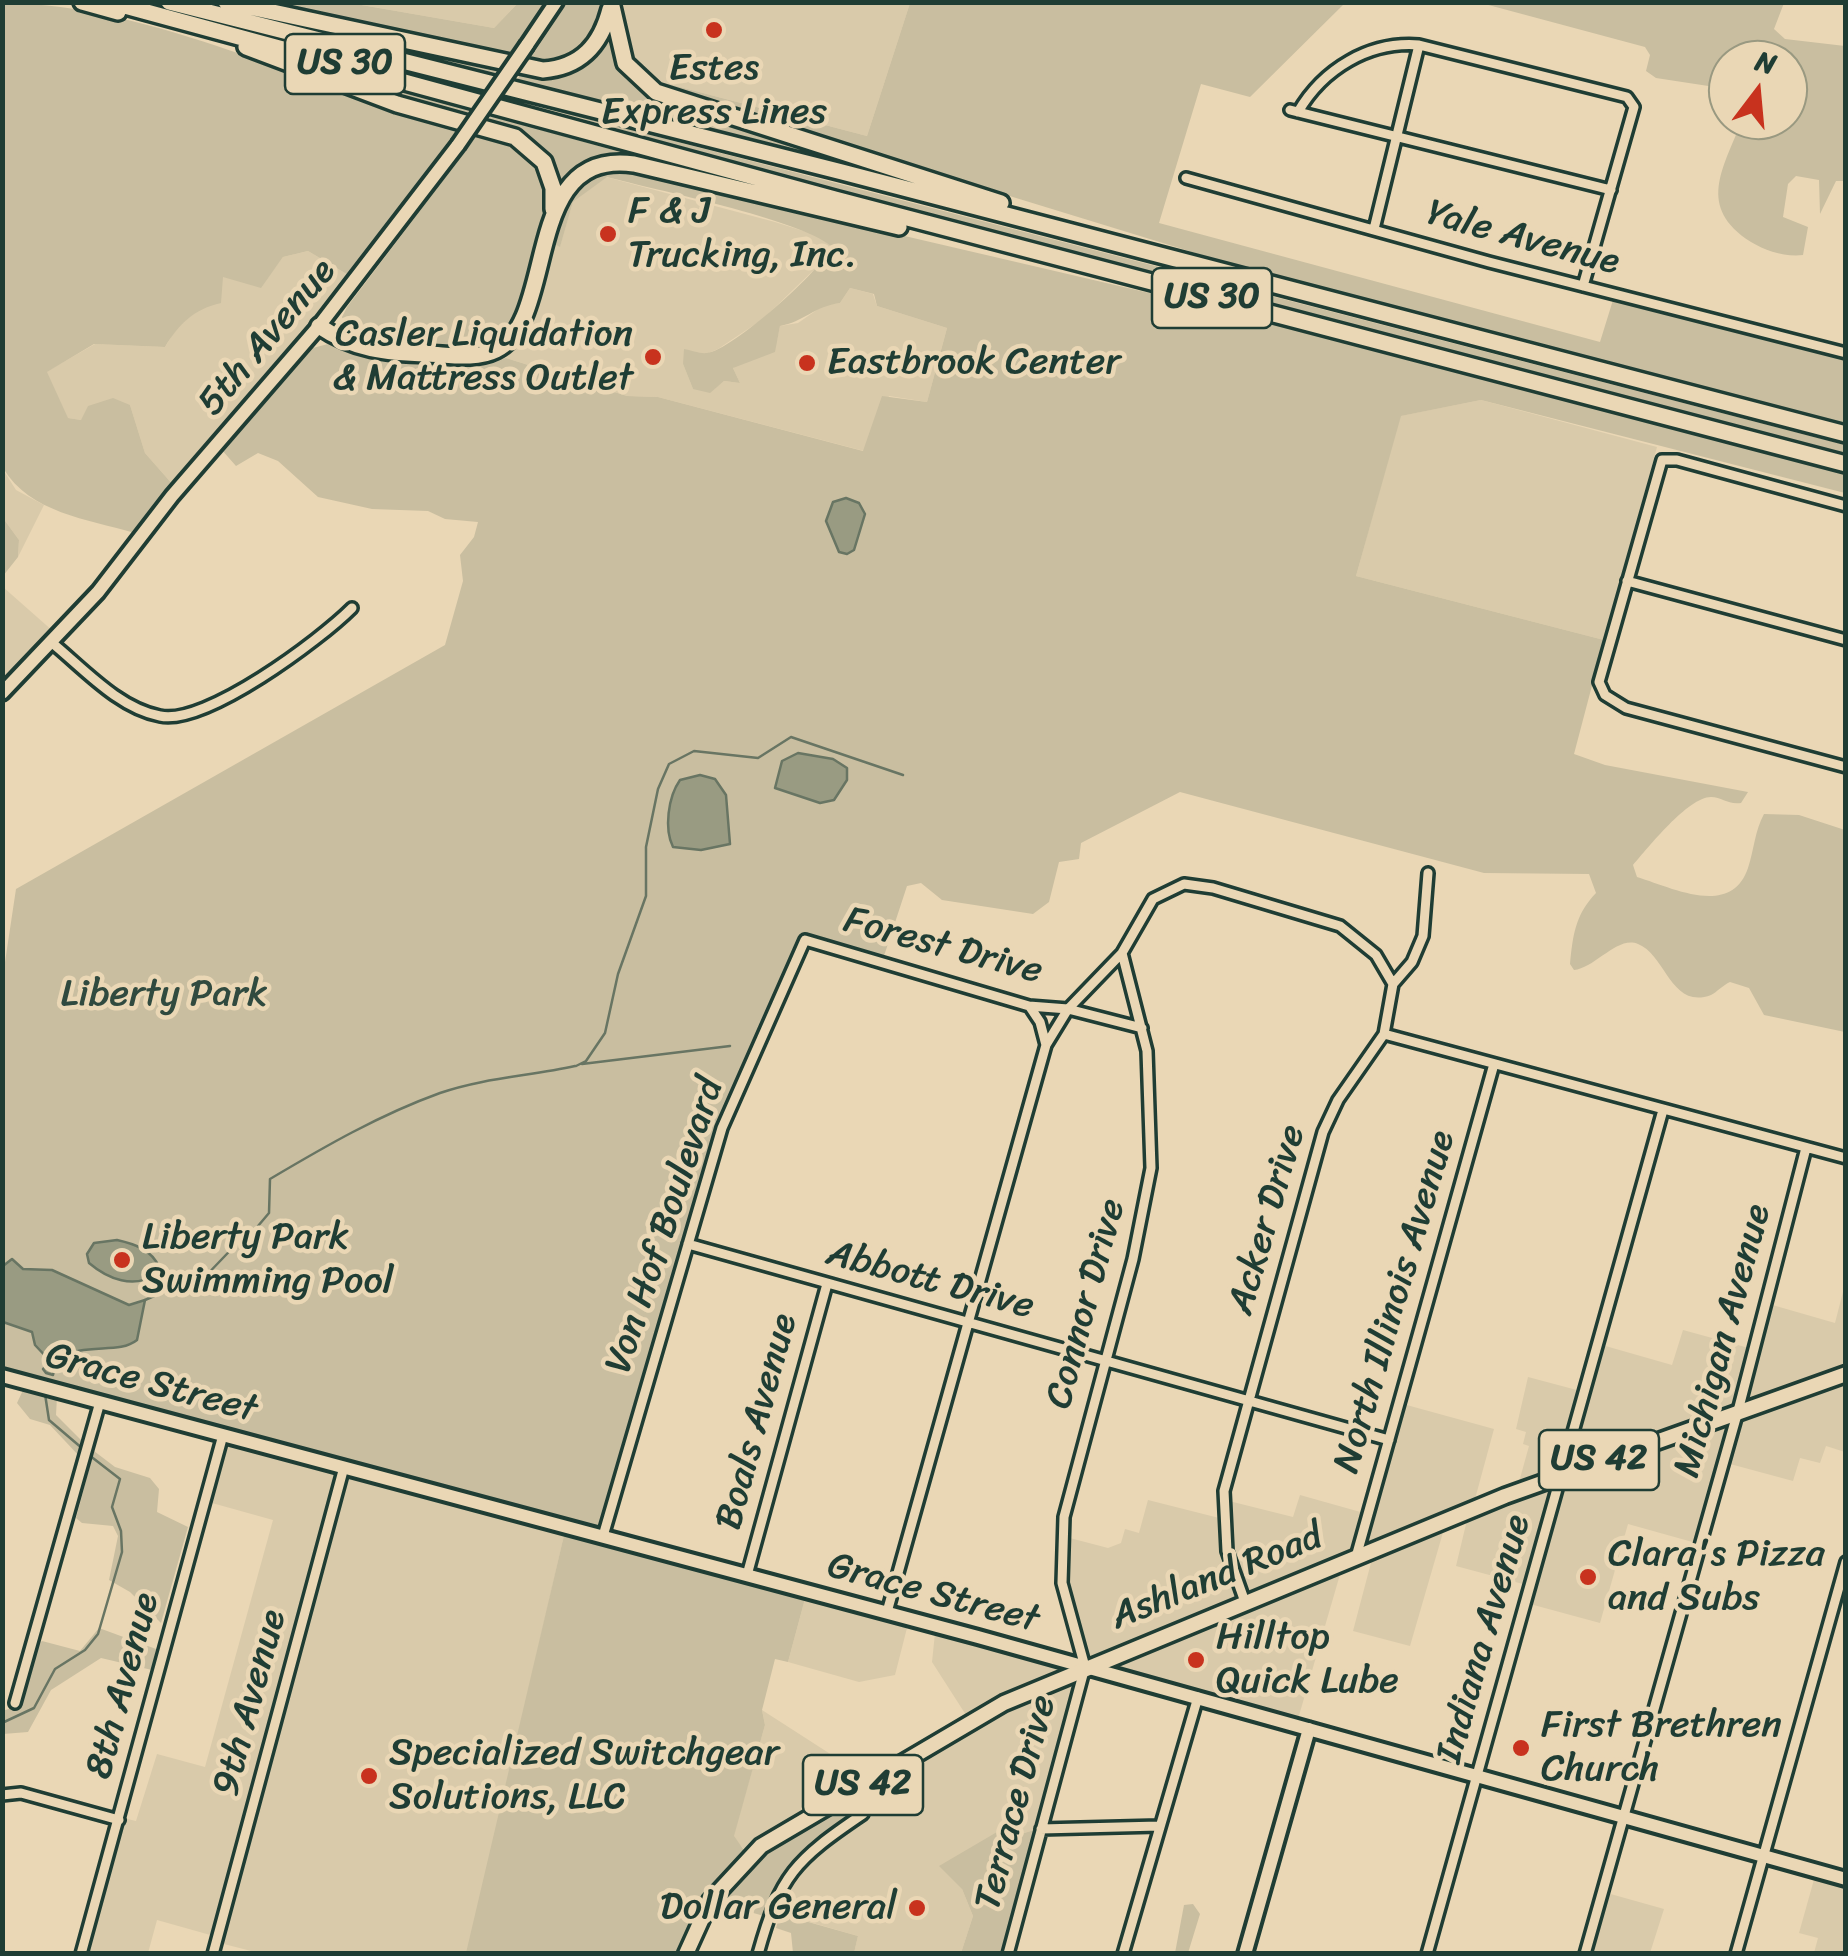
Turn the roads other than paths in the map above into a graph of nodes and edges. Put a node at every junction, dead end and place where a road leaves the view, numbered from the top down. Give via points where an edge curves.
1 (82, 2) edge
2 (110, 2) edge
3 (169, 2) edge
4 (226, 2) edge
5 (556, 2) edge
6 (611, 4) edge
7 (1419, 45) junction
8 (1394, 138) junction
9 (1186, 178) dead end
10 (1611, 190) junction
11 (552, 218) junction
12 (1374, 230) junction
13 (1185, 261) junction
14 (1148, 282) junction
15 (1584, 286) junction
16 (319, 326) junction
17 (1846, 353) edge
18 (1846, 434) edge
19 (1846, 464) edge
20 (1846, 506) edge
21 (1627, 581) junction
22 (352, 608) dead end
23 (1846, 640) edge
24 (51, 642) junction
25 (2, 693) edge
26 (1846, 767) edge
27 (1428, 874) dead end
28 (805, 940) joint
29 (1122, 953) junction
30 (1393, 984) junction
31 (1029, 1006) junction
32 (1068, 1009) junction
33 (1142, 1028) junction
34 (1384, 1034) junction
35 (1046, 1045) junction
36 (1494, 1064) junction
37 (1662, 1110) junction
38 (1806, 1148) junction
39 (1846, 1158) edge
40 (688, 1244) junction
41 (827, 1284) junction
42 (966, 1322) junction
43 (1105, 1361) junction
44 (1846, 1374) edge
45 (2, 1376) edge
46 (1246, 1401) junction
47 (100, 1402) junction
48 (1738, 1412) junction
49 (223, 1434) junction
50 (1388, 1440) junction
51 (344, 1467) junction
52 (1562, 1474) junction
53 (602, 1536) junction
54 (1356, 1556) junction
55 (1846, 1562) edge
56 (747, 1575) junction
57 (1246, 1602) junction
58 (887, 1612) junction
59 (1085, 1668) junction
60 (1198, 1697) junction
61 (15, 1703) dead end
62 (1310, 1729) junction
63 (1477, 1776) junction
64 (2, 1794) edge
65 (863, 1814) dead end
66 (1624, 1816) junction
67 (120, 1820) junction
68 (1159, 1826) junction
69 (1041, 1829) junction
70 (1764, 1856) junction
71 (1846, 1878) edge
72 (1008, 1951) edge
73 (82, 1954) edge
74 (213, 1954) edge
75 (686, 1954) edge
76 (758, 1954) edge
77 (1022, 1954) edge
78 (1123, 1954) edge
79 (1245, 1954) edge
80 (1427, 1954) edge
81 (1585, 1954) edge
82 (1736, 1954) edge

1 - 11 highway via 223,40 384,100 516,137 548,170
2 - 14 highway, US 30
3 - 13 highway, US 30
4 - 6 highway via 544,70 572,64 590,50
5 - 16 street, 5th Avenue, bridge via 458,145
6 - 13 highway via 625,63 656,92
7 - 8 street
7 - 8 street via 1380,47 1353,57 1294,111
7 - 10 street via 1632,101
8 - 10 street
8 - 12 street
9 - 12 street, Yale Avenue
10 - 15 street
11 - 14 highway via 581,176 627,163
11 - 16 highway via 521,319 499,350 469,356 372,350
12 - 15 street, Yale Avenue
13 - 18 highway, US 30
14 - 19 highway, US 30
15 - 17 street, Yale Avenue
16 - 24 street, 5th Avenue
20 - 21 street via 1665,458
21 - 23 street
21 - 26 street via 1600,676 1605,695 1626,708
22 - 24 street via 235,690 173,718 126,702
24 - 25 street, 5th Avenue
27 - 30 street, Acker Drive via 1420,944
28 - 31 street, Forest Drive
28 - 40 street, Von Hof Boulevard via 722,1128
29 - 30 street, Forest Drive via 1153,899 1194,884 1340,926 1376,955
29 - 32 street, Forest Drive
29 - 33 street, Connor Drive
30 - 34 street, Acker Drive
31 - 32 street, Forest Drive
31 - 35 street
32 - 33 street
32 - 35 street
33 - 43 street, Connor Drive via 1152,1098 1151,1168
34 - 36 street
34 - 46 street, Acker Drive via 1323,1132
35 - 42 street
36 - 37 street
36 - 50 street, North Illinois Avenue
37 - 38 street
37 - 52 street, Indiana Avenue
38 - 39 street
38 - 48 street, Michigan Avenue
40 - 41 street, Abbott Drive
40 - 53 street, Von Hof Boulevard
41 - 42 street, Abbott Drive
41 - 56 street, Boals Avenue
42 - 43 street, Abbott Drive
42 - 58 street
43 - 46 street, Abbott Drive
43 - 59 street, Connor Drive via 1069,1489 1061,1545 1065,1596
44 - 48 main road, Ashland Road / US 42
45 - 47 street, Grace Street
46 - 50 street, Abbott Drive
46 - 57 street, Acker Drive via 1222,1506 1227,1551
47 - 49 street, Grace Street
47 - 61 street
48 - 52 main road, Ashland Road / US 42
48 - 66 street, Michigan Avenue
49 - 51 street, Grace Street
49 - 67 street, 8th Avenue
50 - 54 street, North Illinois Avenue
51 - 53 street, Grace Street
51 - 74 street, 9th Avenue
52 - 54 main road, Ashland Road / US 42
52 - 63 street, Indiana Avenue
53 - 56 street, Grace Street
54 - 57 main road, Ashland Road / US 42
55 - 70 street
56 - 58 street, Grace Street
57 - 59 main road, Ashland Road / US 42
58 - 59 street, Grace Street
59 - 60 street, Grace Street
59 - 69 street, Terrace Drive
59 - 75 main road, Ashland Road / US 42 via 974,1720 770,1840 718,1890
60 - 62 street, Grace Street
60 - 68 street
62 - 63 street, Grace Street
62 - 79 street
63 - 66 street, Grace Street
63 - 80 street, Indiana Avenue
64 - 67 street via 21,1793
65 - 76 street via 784,1880
66 - 70 street, Grace Street
66 - 81 street, Michigan Avenue
67 - 73 street, 8th Avenue
68 - 69 street
68 - 78 street
69 - 72 street, Terrace Drive
70 - 71 street, Grace Street
70 - 82 street
72 - 77 street

